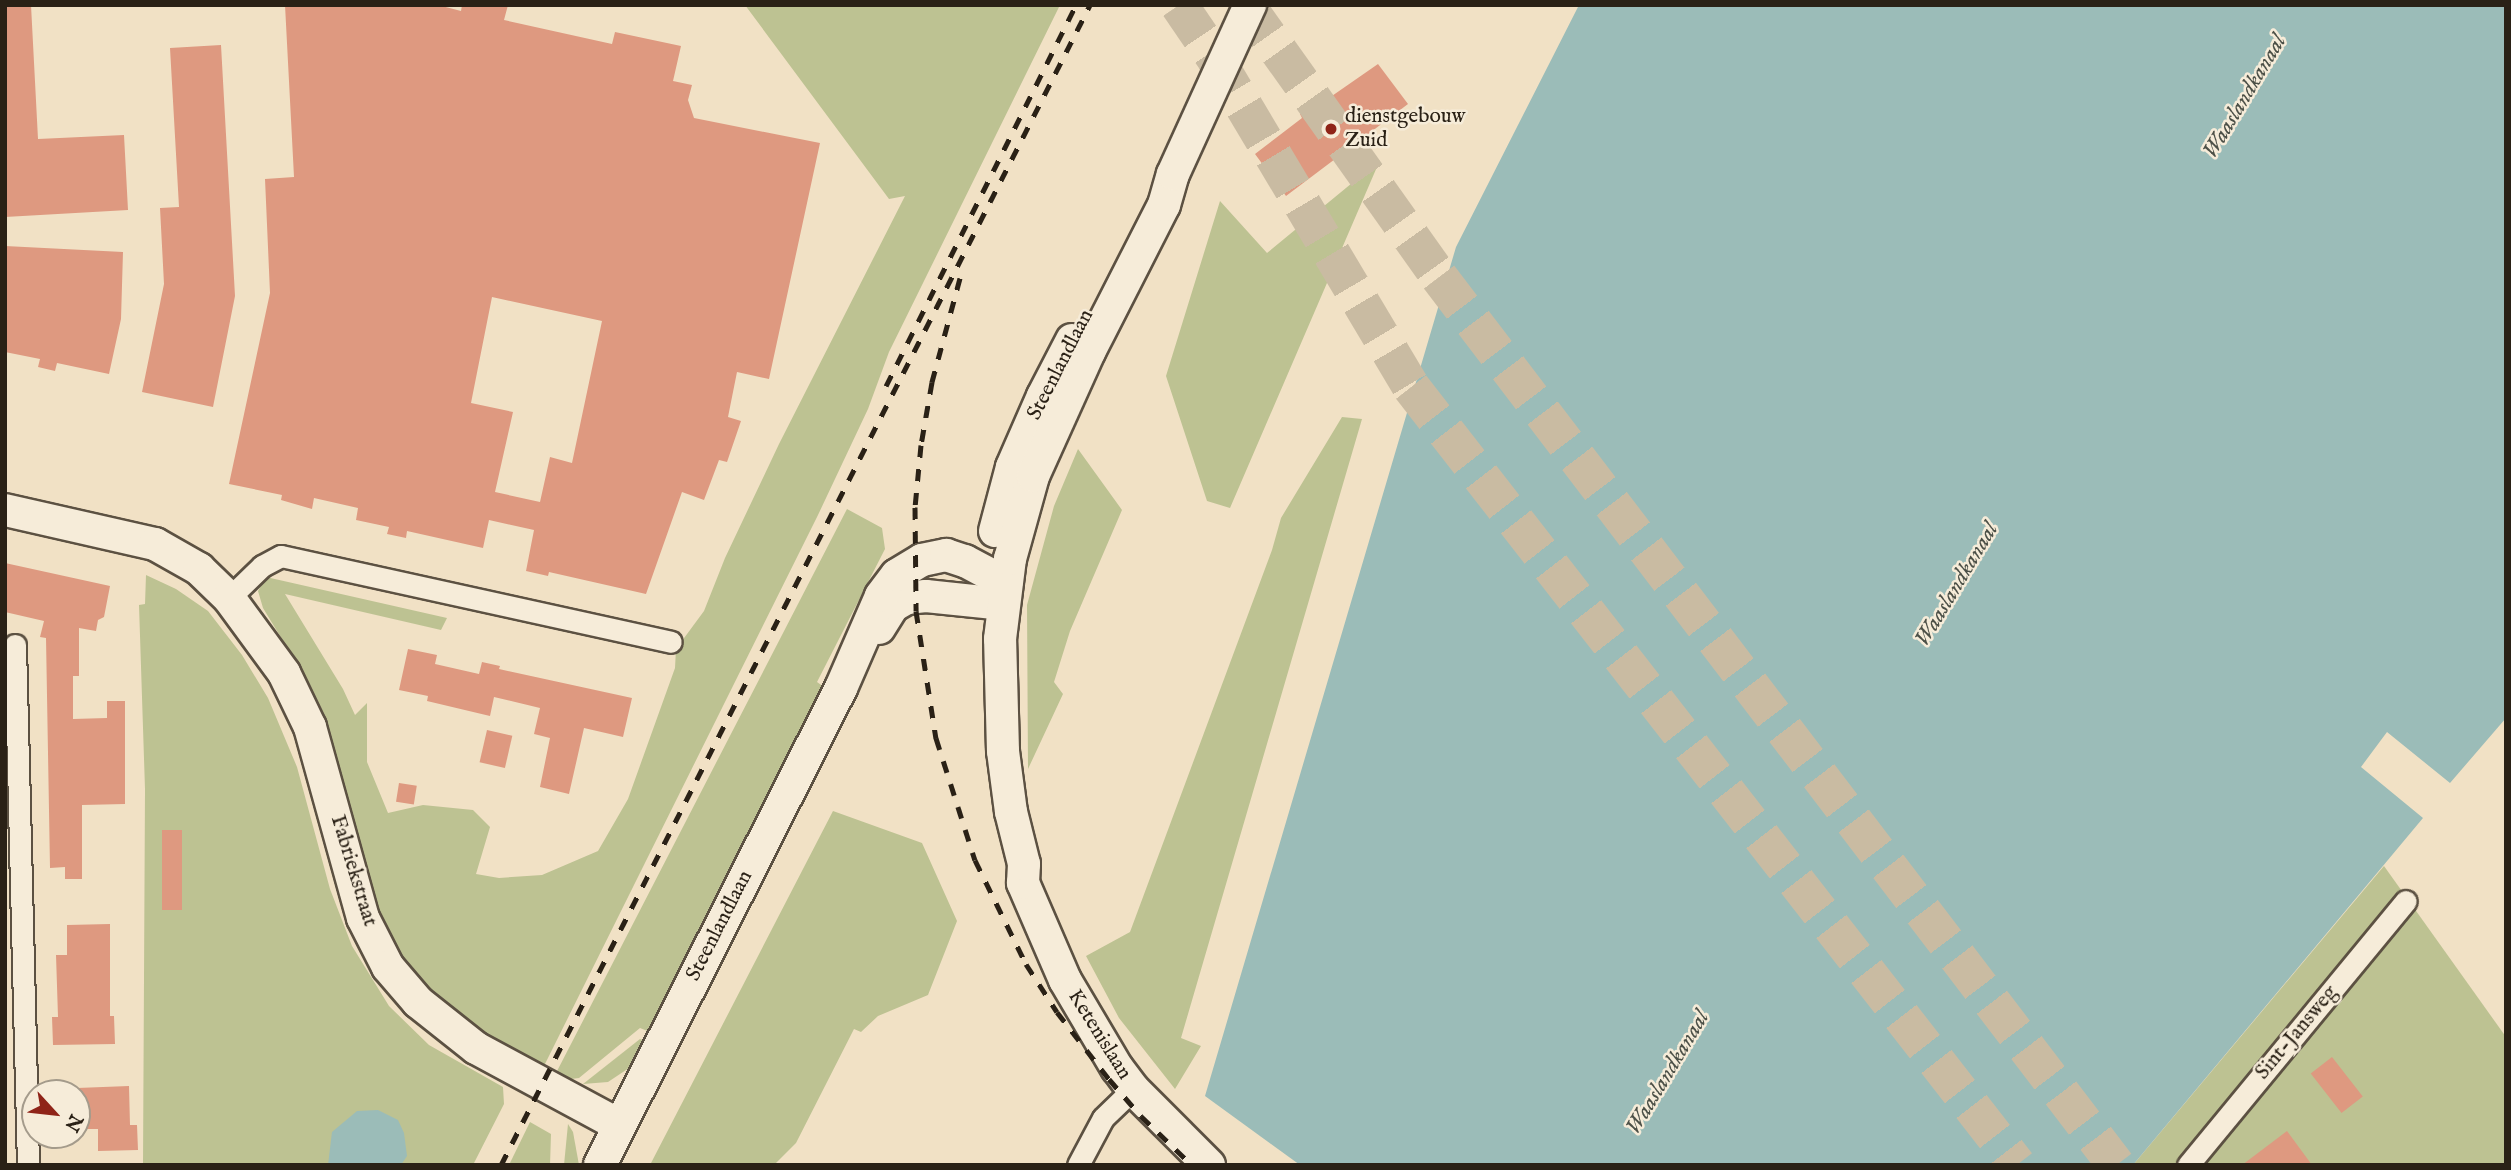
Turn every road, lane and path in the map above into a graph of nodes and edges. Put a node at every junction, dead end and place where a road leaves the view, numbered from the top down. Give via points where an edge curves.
1 (1250, 5) edge
2 (5, 510) edge
3 (994, 590) junction
4 (229, 598) junction
5 (671, 642) dead end
6 (15, 645) dead end
7 (841, 688) junction
8 (11, 694) edge
9 (2406, 901) dead end
10 (15, 990) edge
11 (1132, 1089) junction
12 (620, 1125) junction
13 (28, 1165) edge
14 (600, 1165) edge
15 (1078, 1165) edge
16 (1209, 1165) edge
17 (2188, 1165) edge

1 - 3 main road, Steenlandlaan via 1173,174 1164,205 1048,440
2 - 4 main road, Fabriekstraat via 155,544 199,569
3 - 7 main road, Steenlandlaan via 907,598 893,606
3 - 7 main road, Steenlandlaan via 946,555 922,560 897,575 881,596
3 - 11 main road, Ketenislaan via 978,687 982,757 994,820 1013,875 1023,883 1083,1014
4 - 5 street via 262,566 281,556
4 - 12 main road, Fabriekstraat via 284,673 310,727 363,918 388,967 418,1002 476,1048
6 - 8 street
7 - 12 main road, Steenlandlaan
8 - 10 street
9 - 17 street, Sint-Jansweg
10 - 13 street
11 - 15 street via 1103,1118
11 - 16 main road, Ketenislaan
12 - 14 main road, Steenlandlaan

